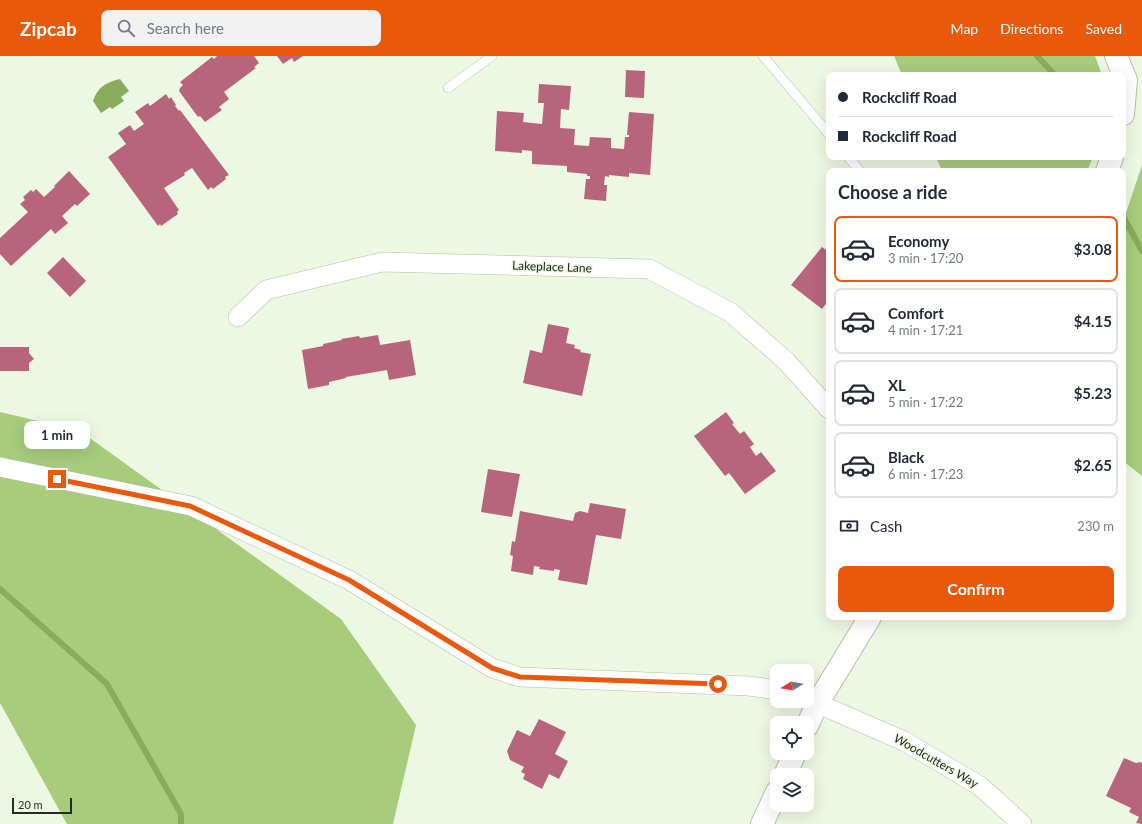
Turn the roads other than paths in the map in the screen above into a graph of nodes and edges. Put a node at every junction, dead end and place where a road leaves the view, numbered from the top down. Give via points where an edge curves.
1 (492, 56) edge
2 (763, 56) edge
3 (1116, 56) edge
4 (1123, 72) edge
5 (448, 88) dead end
6 (826, 130) edge
7 (851, 160) edge
8 (857, 168) edge
9 (238, 317) dead end
10 (826, 406) edge
11 (0, 467) edge
12 (868, 620) edge
13 (770, 689) edge
14 (814, 698) edge
15 (814, 702) edge
16 (770, 807) edge
17 (762, 824) edge
18 (1022, 824) edge

1 - 5 lane
2 - 6 lane
3 - 4 street
7 - 8 lane
9 - 10 street, Lakeplace Lane via 266,290 382,262 648,269 730,312 786,361
11 - 13 street via 190,506 349,580 492,668 520,677
12 - 14 street
15 - 18 street, Woodcutters Way via 904,741 980,786
16 - 17 street

